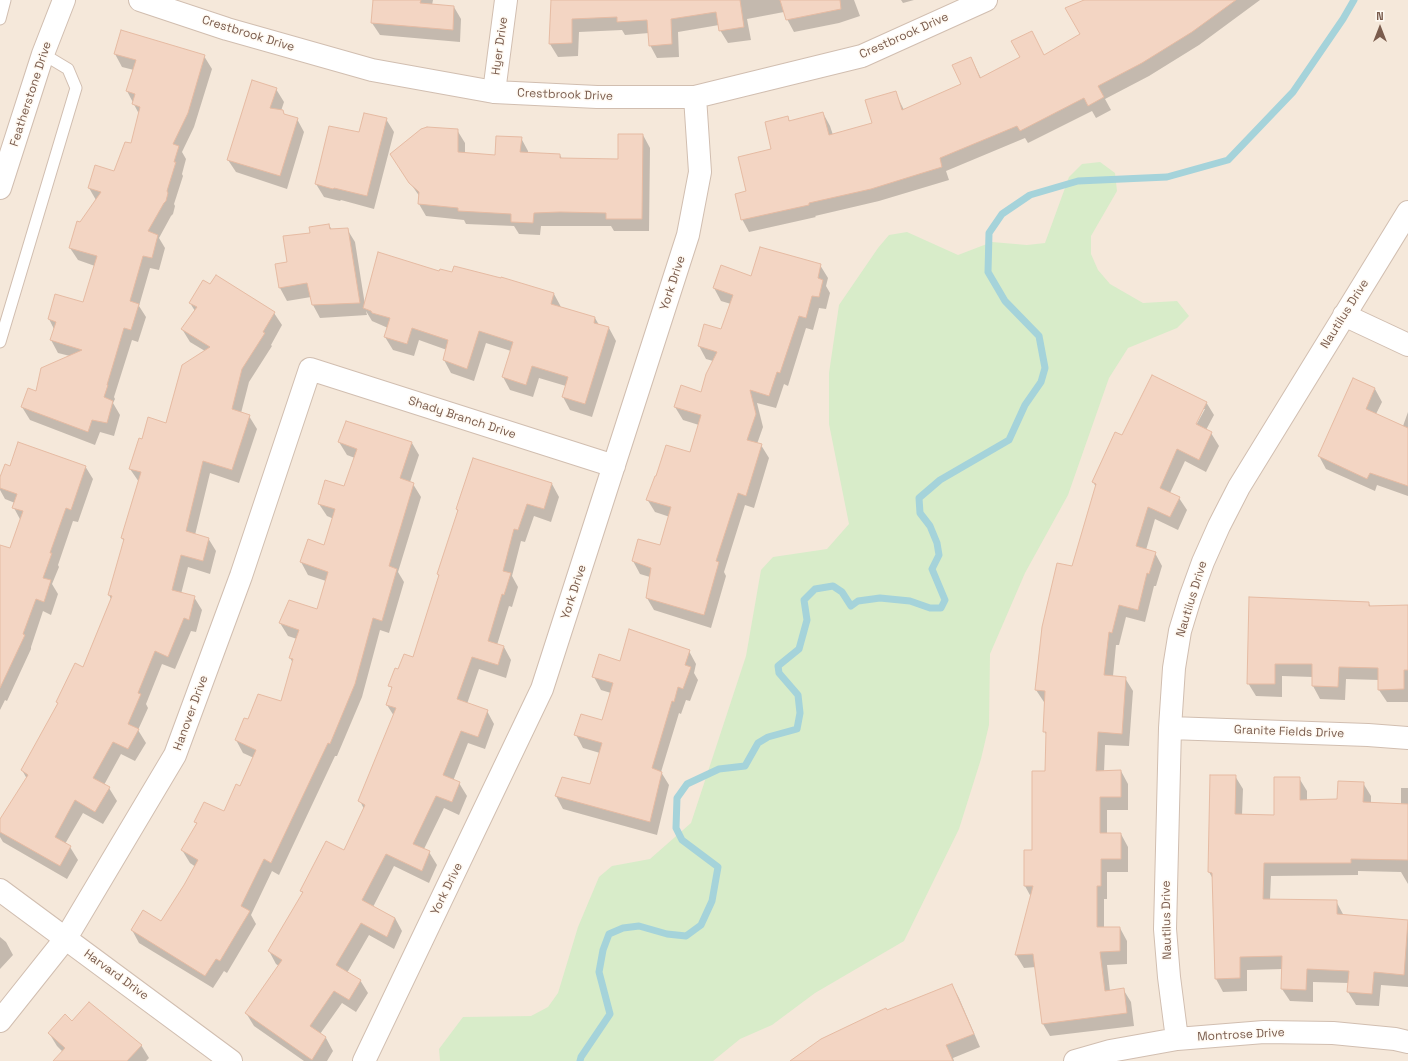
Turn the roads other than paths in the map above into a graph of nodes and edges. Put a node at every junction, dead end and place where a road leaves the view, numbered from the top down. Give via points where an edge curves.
1 (5, 0) edge
2 (64, 0) edge
3 (140, 0) edge
4 (506, 0) edge
5 (986, 0) edge
6 (0, 19) edge
7 (43, 54) junction
8 (494, 92) junction
9 (695, 97) junction
10 (0, 188) edge
11 (1408, 212) edge
12 (1344, 315) junction
13 (0, 342) edge
14 (1408, 345) edge
15 (310, 369) joint
16 (614, 466) junction
17 (1170, 728) junction
18 (1408, 738) edge
19 (0, 890) edge
20 (66, 938) junction
21 (0, 1021) edge
22 (1177, 1039) junction
23 (1408, 1042) edge
24 (231, 1061) edge
25 (364, 1061) edge
26 (1075, 1061) edge

1 - 6 lane
2 - 7 street, Featherstone Drive
3 - 8 street, Crestbrook Drive via 227,29 372,70
4 - 8 street, Hyer Drive
5 - 9 street, Crestbrook Drive via 862,56
7 - 10 street, Featherstone Drive
7 - 13 lane via 68,69 76,88
8 - 9 street, Crestbrook Drive via 597,97
9 - 16 street, York Drive via 700,172 688,236
11 - 12 street, Nautilus Drive
12 - 14 street
12 - 17 street, Nautilus Drive via 1238,487 1203,562 1180,631 1174,668
15 - 16 street, Shady Branch Drive
15 - 20 street, Hanover Drive via 241,576 175,755
16 - 25 street, York Drive via 542,689
17 - 18 street, Granite Fields Drive
17 - 22 street, Nautilus Drive via 1165,930
19 - 20 street, Harvard Drive
20 - 21 street, Hanover Drive
20 - 24 street, Harvard Drive
22 - 23 street, Montrose Drive via 1264,1032 1333,1033
22 - 26 street, Montrose Drive via 1110,1051

